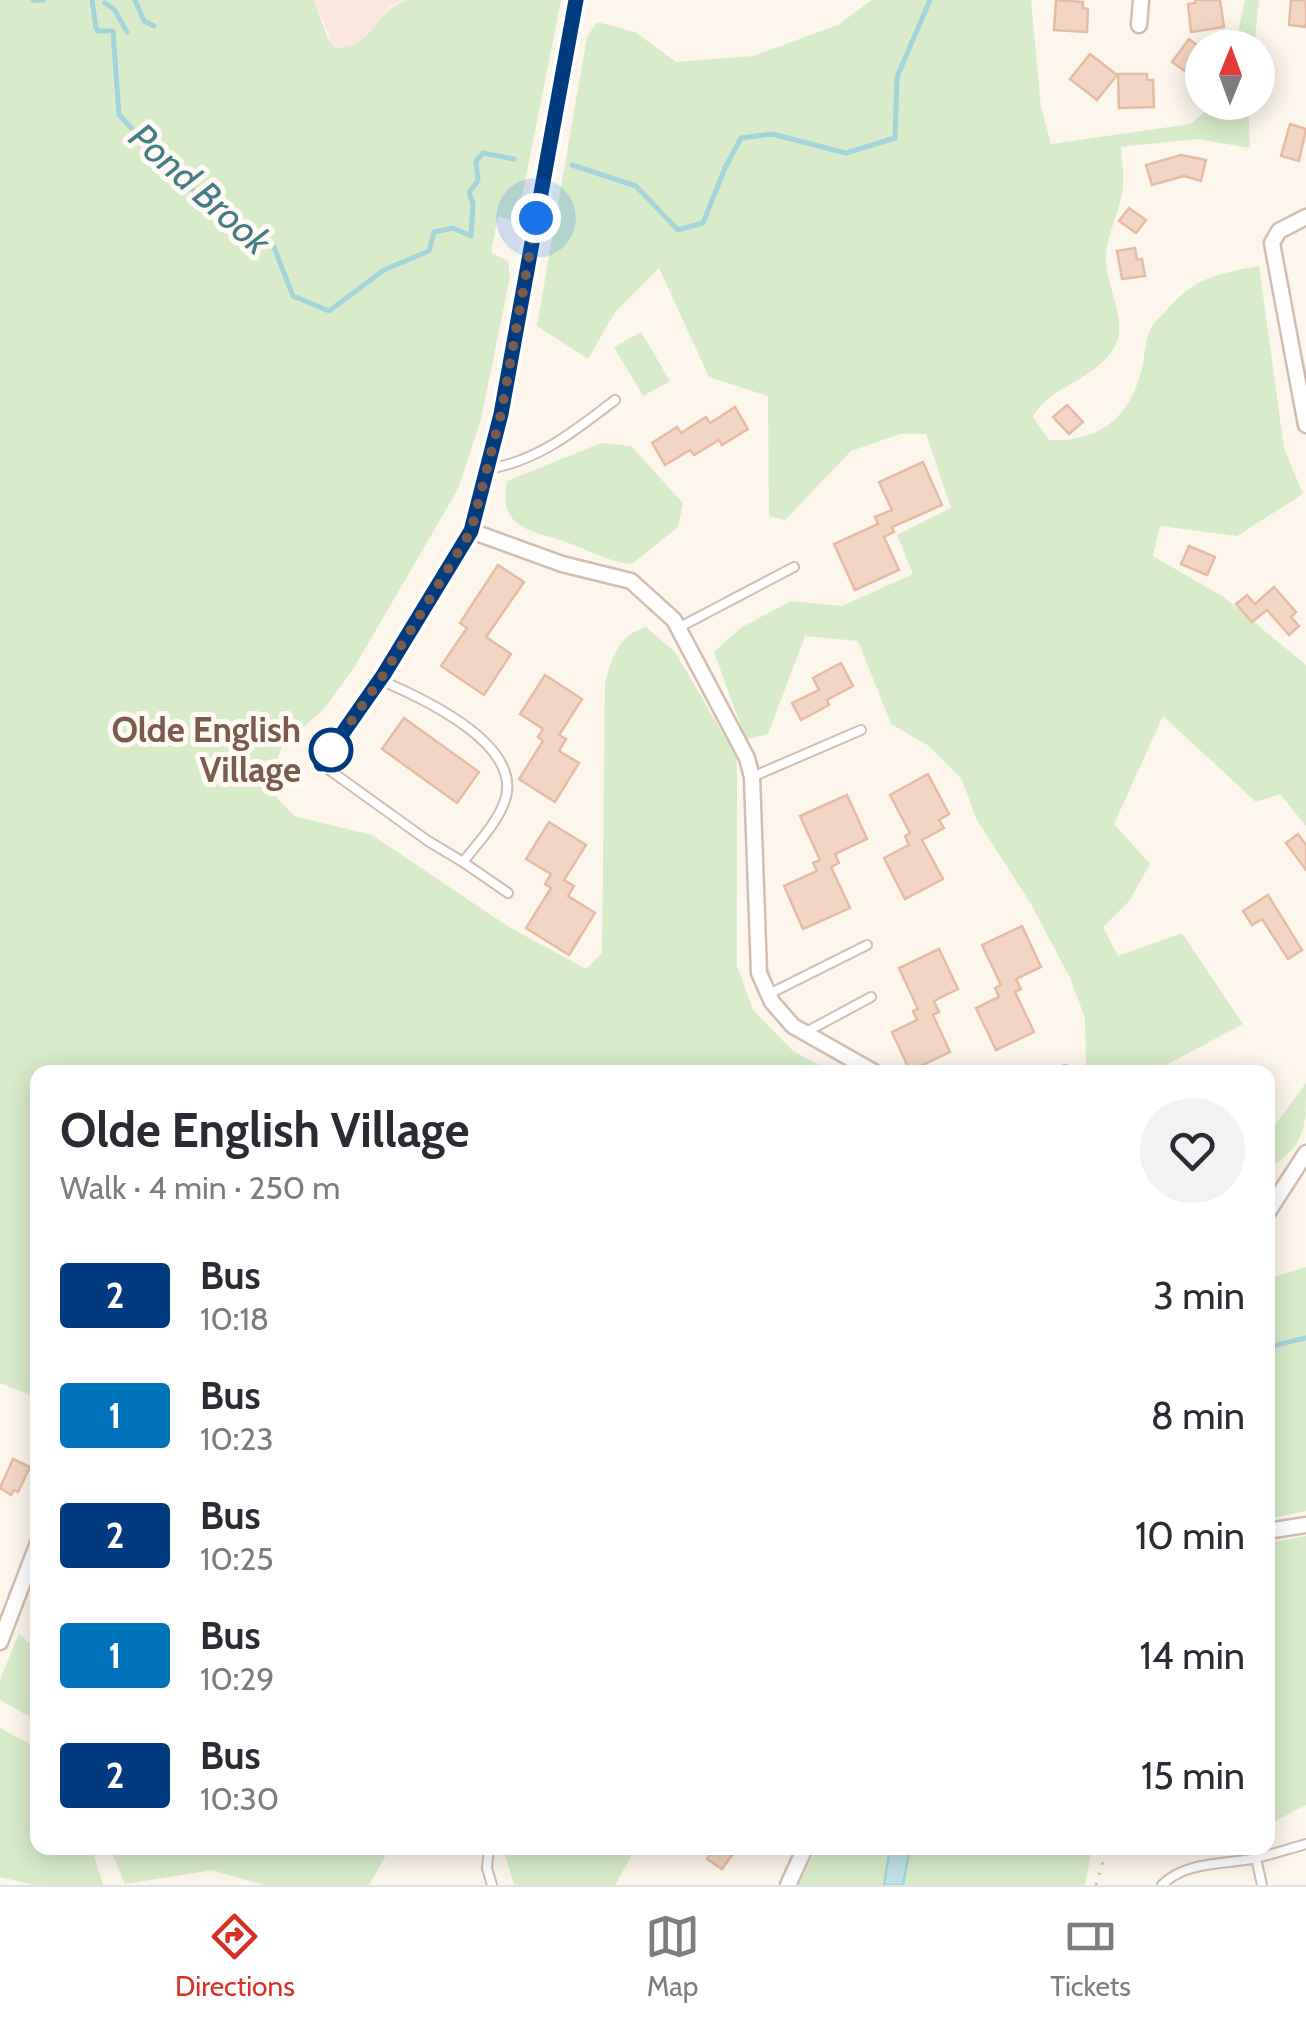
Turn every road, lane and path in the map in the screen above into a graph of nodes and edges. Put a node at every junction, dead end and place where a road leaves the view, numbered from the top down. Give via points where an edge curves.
1 (576, 0) edge
2 (1141, 0) edge
3 (1139, 25) dead end
4 (1306, 217) edge
5 (616, 400) dead end
6 (1306, 425) edge
7 (488, 468) junction
8 (471, 531) junction
9 (794, 567) dead end
10 (678, 628) junction
11 (380, 680) junction
12 (860, 730) dead end
13 (321, 764) joint
14 (752, 777) junction
15 (463, 862) junction
16 (508, 894) dead end
17 (867, 945) dead end
18 (768, 994) junction
19 (870, 998) dead end
20 (806, 1032) junction
21 (862, 1065) edge
22 (1306, 1153) edge
23 (1290, 1178) junction
24 (1275, 1181) edge
25 (1275, 1201) edge
26 (1306, 1524) edge
27 (1275, 1530) edge
28 (30, 1564) edge
29 (0, 1642) edge
30 (1306, 1844) edge
31 (1275, 1853) edge
32 (489, 1855) edge
33 (803, 1855) edge
34 (1105, 1855) edge
35 (1267, 1855) edge
36 (1256, 1858) junction
37 (492, 1885) edge
38 (788, 1885) edge
39 (1096, 1885) edge
40 (1162, 1885) edge
41 (1262, 1885) edge

1 - 7 street
2 - 3 street
4 - 6 street via 1278,231 1272,243
5 - 7 lane via 543,450
7 - 8 street
8 - 10 street via 631,581
8 - 11 street
9 - 10 lane
10 - 14 street
11 - 13 street
11 - 15 lane via 474,732 503,768 504,803
12 - 14 lane
13 - 15 lane
14 - 18 street via 757,949
15 - 16 lane
17 - 18 lane
18 - 20 street via 792,1026
19 - 20 lane
20 - 21 street
22 - 23 street
23 - 24 street
23 - 25 street
26 - 27 street
28 - 29 street
30 - 31 lane
32 - 37 lane
33 - 38 street
34 - 39 path
35 - 36 lane
36 - 40 lane via 1192,1868
36 - 41 lane

